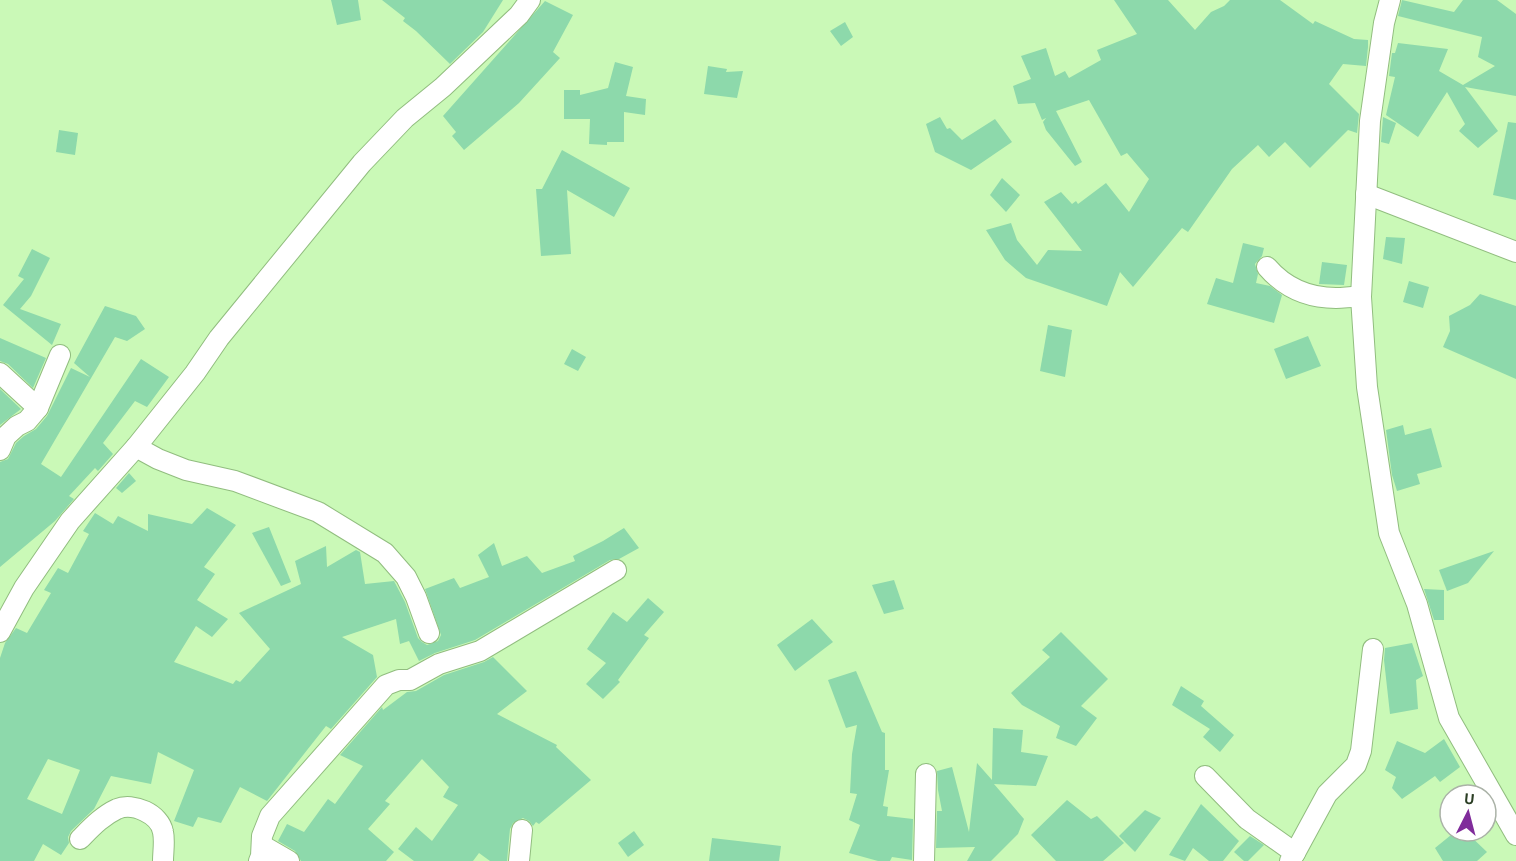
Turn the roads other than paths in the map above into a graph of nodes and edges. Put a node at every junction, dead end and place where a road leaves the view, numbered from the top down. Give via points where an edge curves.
1 (530, 0) edge
2 (1390, 0) edge
3 (1366, 194) junction
4 (1516, 252) edge
5 (1268, 267) dead end
6 (1361, 297) junction
7 (60, 355) dead end
8 (0, 373) edge
9 (38, 408) junction
10 (136, 447) junction
11 (0, 450) edge
12 (616, 570) dead end
13 (0, 632) edge
14 (429, 633) dead end
15 (1373, 650) dead end
16 (926, 774) dead end
17 (1205, 776) dead end
18 (522, 830) dead end
19 (1516, 836) edge
20 (80, 839) dead end
21 (261, 854) edge
22 (1293, 857) edge
23 (163, 861) edge
24 (289, 861) edge
25 (519, 861) edge
26 (924, 861) edge

1 - 10 street via 519,15 405,118 362,163
2 - 3 street via 1370,121
3 - 4 street
3 - 6 street
5 - 6 street via 1277,279 1306,293
6 - 19 street via 1367,387 1389,533 1417,604 1449,718
7 - 9 street
8 - 9 street
9 - 11 street via 6,436
10 - 13 street via 70,521 24,588
10 - 14 street via 178,467 235,481 318,512 385,553 406,577
12 - 21 street via 480,651 386,686 270,816 262,836
15 - 22 street via 1356,765 1327,794
16 - 26 street
17 - 22 street via 1247,819
18 - 25 street
20 - 23 street via 119,808 135,808 149,813 163,831
21 - 24 street

